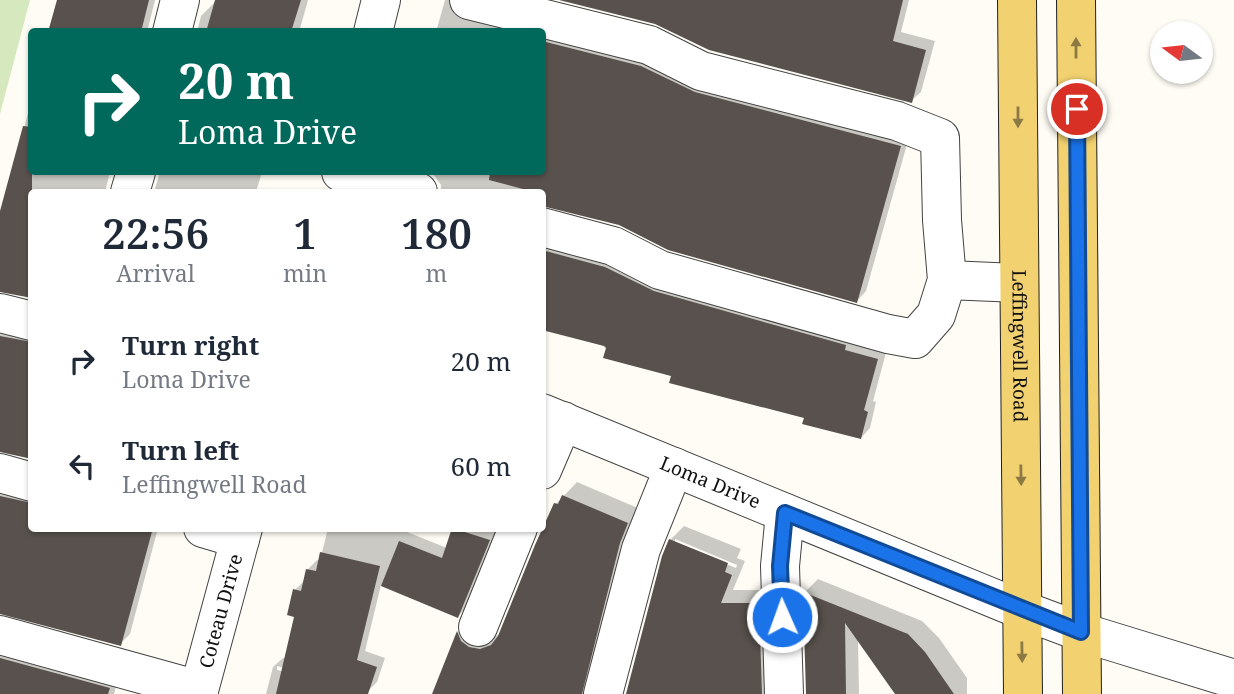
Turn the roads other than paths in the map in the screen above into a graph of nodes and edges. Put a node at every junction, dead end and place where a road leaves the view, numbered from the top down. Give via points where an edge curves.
1 (180, 0) edge
2 (382, 0) edge
3 (469, 0) edge
4 (1017, 0) edge
5 (1076, 0) edge
6 (173, 28) edge
7 (374, 28) edge
8 (351, 175) edge
9 (406, 189) edge
10 (546, 228) edge
11 (947, 280) junction
12 (1019, 283) junction
13 (0, 313) edge
14 (28, 320) edge
15 (553, 417) edge
16 (546, 451) edge
17 (674, 467) junction
18 (0, 473) edge
19 (28, 481) edge
20 (785, 513) junction
21 (516, 532) edge
22 (241, 533) edge
23 (1022, 610) junction
24 (478, 627) dead end
25 (1081, 632) junction
26 (0, 635) edge
27 (1234, 679) edge
28 (199, 692) edge
29 (603, 694) edge
30 (784, 694) edge
31 (1023, 694) edge
32 (1082, 694) edge

1 - 6 street
2 - 7 street
3 - 11 street via 649,45 701,71 897,121 940,138
4 -> 12 main road, Leffingwell Road
25 -> 5 main road
8 - 9 street
10 - 11 street via 613,246 660,270 915,339 936,315
11 - 12 street
12 -> 23 main road, Leffingwell Road
13 - 14 street
15 - 16 street
15 - 17 street, Loma Drive
17 - 20 street, Loma Drive
17 - 29 street via 641,549
18 - 19 street
20 - 23 street, Loma Drive
20 - 30 street via 780,566
21 - 24 street
22 - 28 street, Coteau Drive
23 - 25 street, Loma Drive
23 -> 31 main road, Leffingwell Road
25 - 27 street, Loma Drive
25 - 32 main road
26 - 28 street

